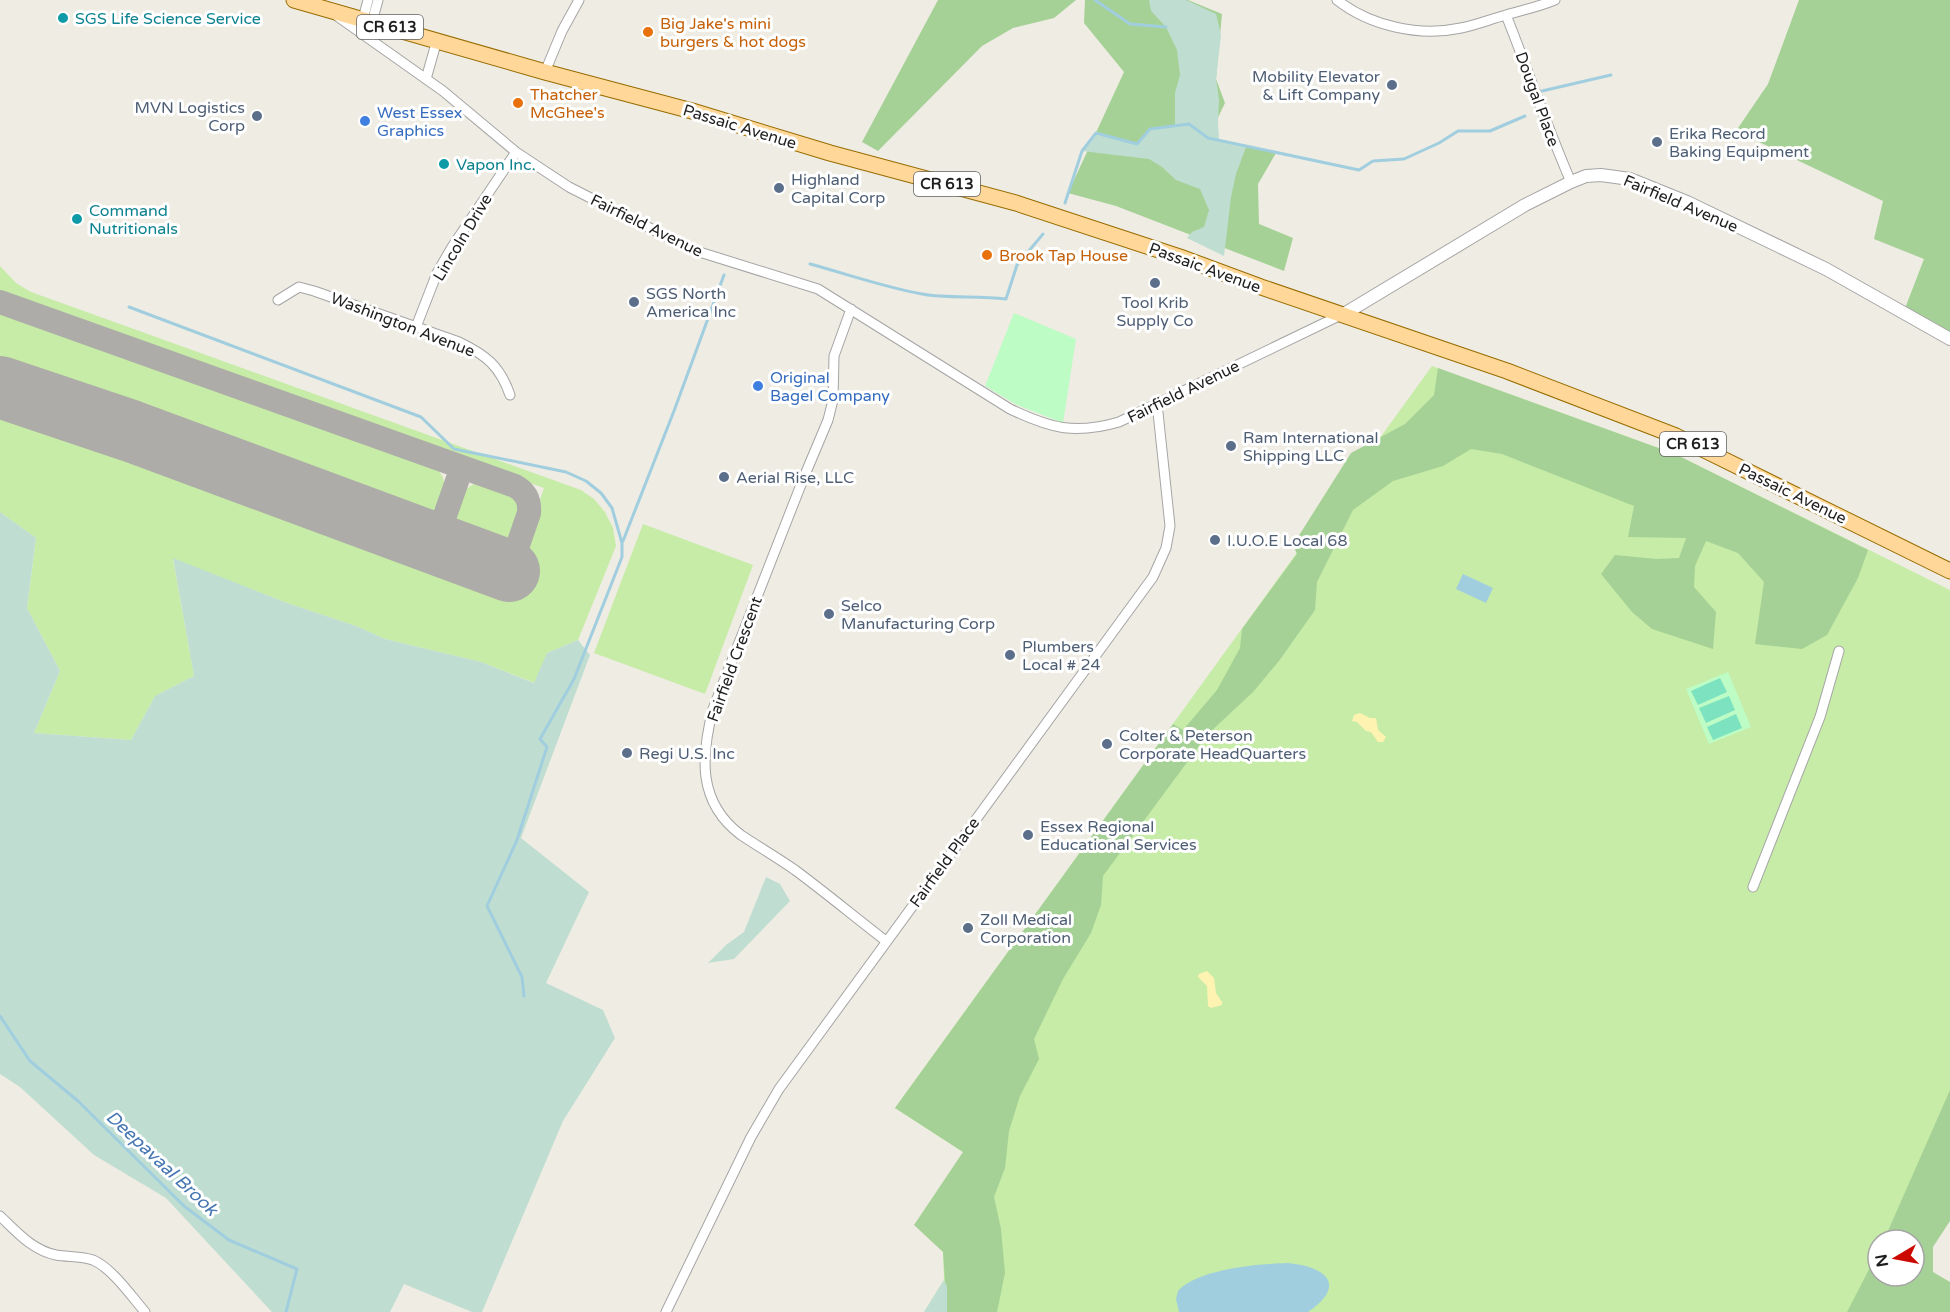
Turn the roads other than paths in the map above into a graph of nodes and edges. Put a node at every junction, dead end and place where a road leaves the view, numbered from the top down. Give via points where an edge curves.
1 (294, 0) edge
2 (368, 0) edge
3 (378, 0) edge
4 (579, 0) edge
5 (1337, 0) edge
6 (1555, 0) edge
7 (328, 10) junction
8 (1506, 15) junction
9 (367, 21) junction
10 (437, 40) junction
11 (545, 72) junction
12 (426, 79) junction
13 (516, 152) junction
14 (1571, 182) junction
15 (278, 300) dead end
16 (851, 309) junction
17 (1344, 314) junction
18 (416, 327) junction
19 (1950, 339) edge
20 (510, 395) dead end
21 (1157, 403) junction
22 (1950, 571) edge
23 (1839, 651) dead end
24 (1753, 887) dead end
25 (886, 941) junction
26 (0, 1216) edge
27 (146, 1312) edge
28 (666, 1312) edge

1 - 7 main road, Passaic Avenue / CR 613
2 - 9 street
3 - 9 street
4 - 11 street
5 - 8 street via 1353,12 1404,29 1449,30
6 - 8 street
7 - 9 main road, Passaic Avenue / CR 613
7 - 12 street, Fairfield Avenue
8 - 14 street, Dougal Place
9 - 10 main road, Passaic Avenue / CR 613
10 - 11 main road, Passaic Avenue / CR 613
10 - 12 street
11 - 17 main road, Passaic Avenue / CR 613 via 1016,202
12 - 13 street, Fairfield Avenue
13 - 16 street, Fairfield Avenue via 569,187 693,250 819,289
13 - 18 street, Lincoln Drive via 437,273
14 - 17 street, Fairfield Avenue via 1525,205
14 - 19 street, Fairfield Avenue via 1586,176 1620,176 1668,194 1826,268
15 - 18 street, Washington Avenue via 299,287
16 - 21 street, Fairfield Avenue via 1010,409 1056,428 1106,426
16 - 25 street, Fairfield Crescent via 834,356 833,400 828,420 713,709 704,747 704,770 707,789 739,833 795,870
17 - 21 street, Fairfield Avenue
17 - 22 main road, Passaic Avenue / CR 613 via 1676,436
18 - 20 street, Washington Avenue via 482,353 496,366
21 - 25 street, Fairfield Place via 1170,525 1166,548 1153,577
23 - 24 street via 1820,717
25 - 28 street, Fairfield Place via 774,1097
26 - 27 street via 39,1250 93,1260 108,1270

